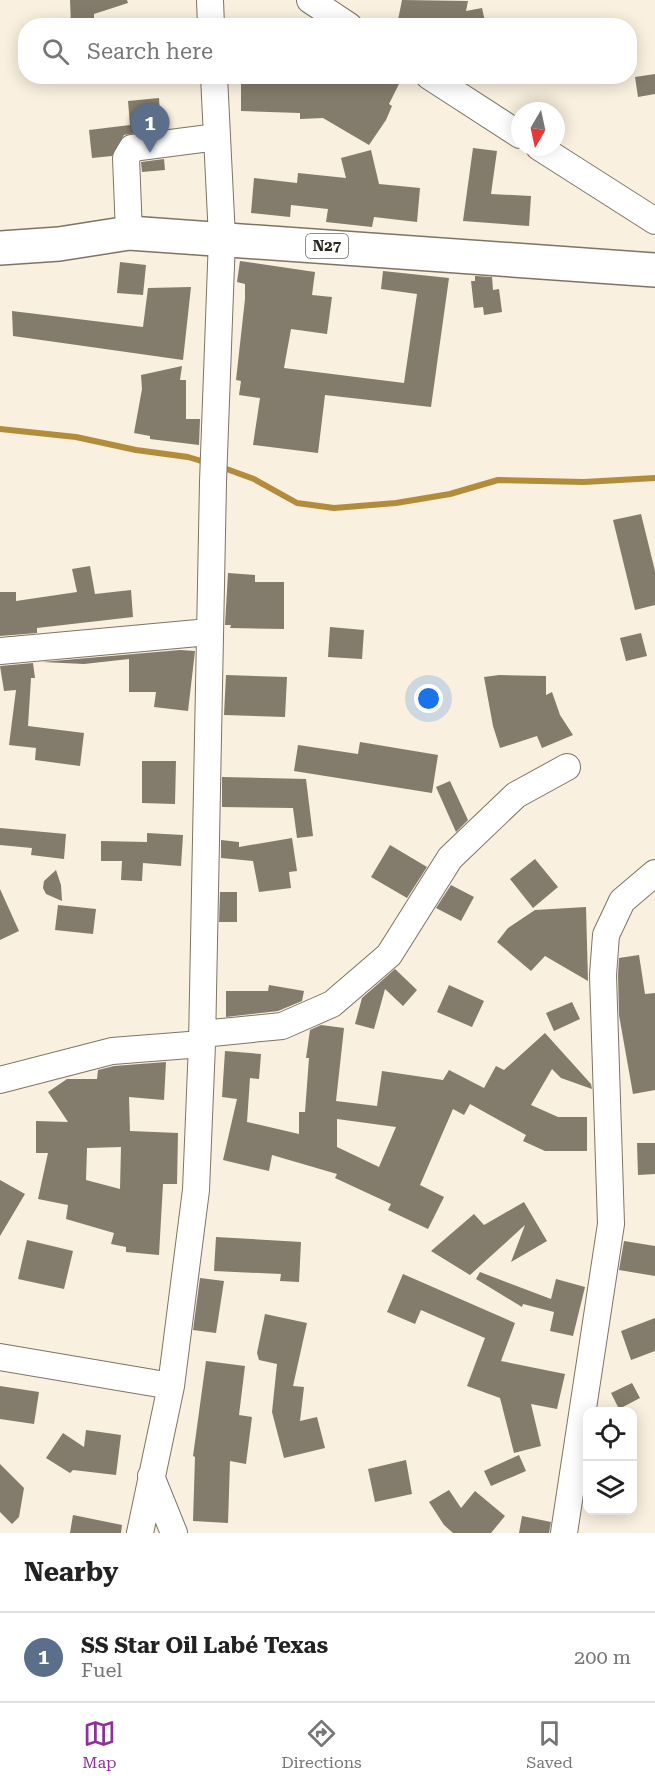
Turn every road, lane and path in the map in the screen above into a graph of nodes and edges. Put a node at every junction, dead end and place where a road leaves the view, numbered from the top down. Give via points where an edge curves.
1 (210, 0) edge
2 (310, 0) edge
3 (211, 18) edge
4 (338, 18) edge
5 (214, 84) edge
6 (441, 84) edge
7 (511, 129) edge
8 (217, 137) junction
9 (553, 156) edge
10 (655, 221) edge
11 (129, 233) junction
12 (222, 238) junction
13 (0, 248) edge
14 (655, 270) edge
15 (209, 632) junction
16 (0, 651) edge
17 (567, 767) dead end
18 (655, 873) edge
19 (201, 1039) junction
20 (0, 1080) edge
21 (0, 1357) edge
22 (171, 1386) junction
23 (151, 1476) junction
24 (140, 1533) edge
25 (174, 1533) edge
26 (564, 1533) edge

1 - 3 street
2 - 4 street
5 - 8 street
6 - 7 street
8 - 11 street via 132,148 126,158
8 - 12 street
9 - 10 street
11 - 12 main road, N27
11 - 13 main road, N27
12 - 14 main road, N27
12 - 15 street
15 - 16 street
15 - 19 street
17 - 19 street via 516,795 450,858 389,955 332,1004 282,1026
18 - 26 street via 622,901 606,935 603,975 611,1224
19 - 20 street via 112,1051
19 - 22 street via 196,1190
21 - 22 street
22 - 23 street
23 - 24 street
23 - 25 street

